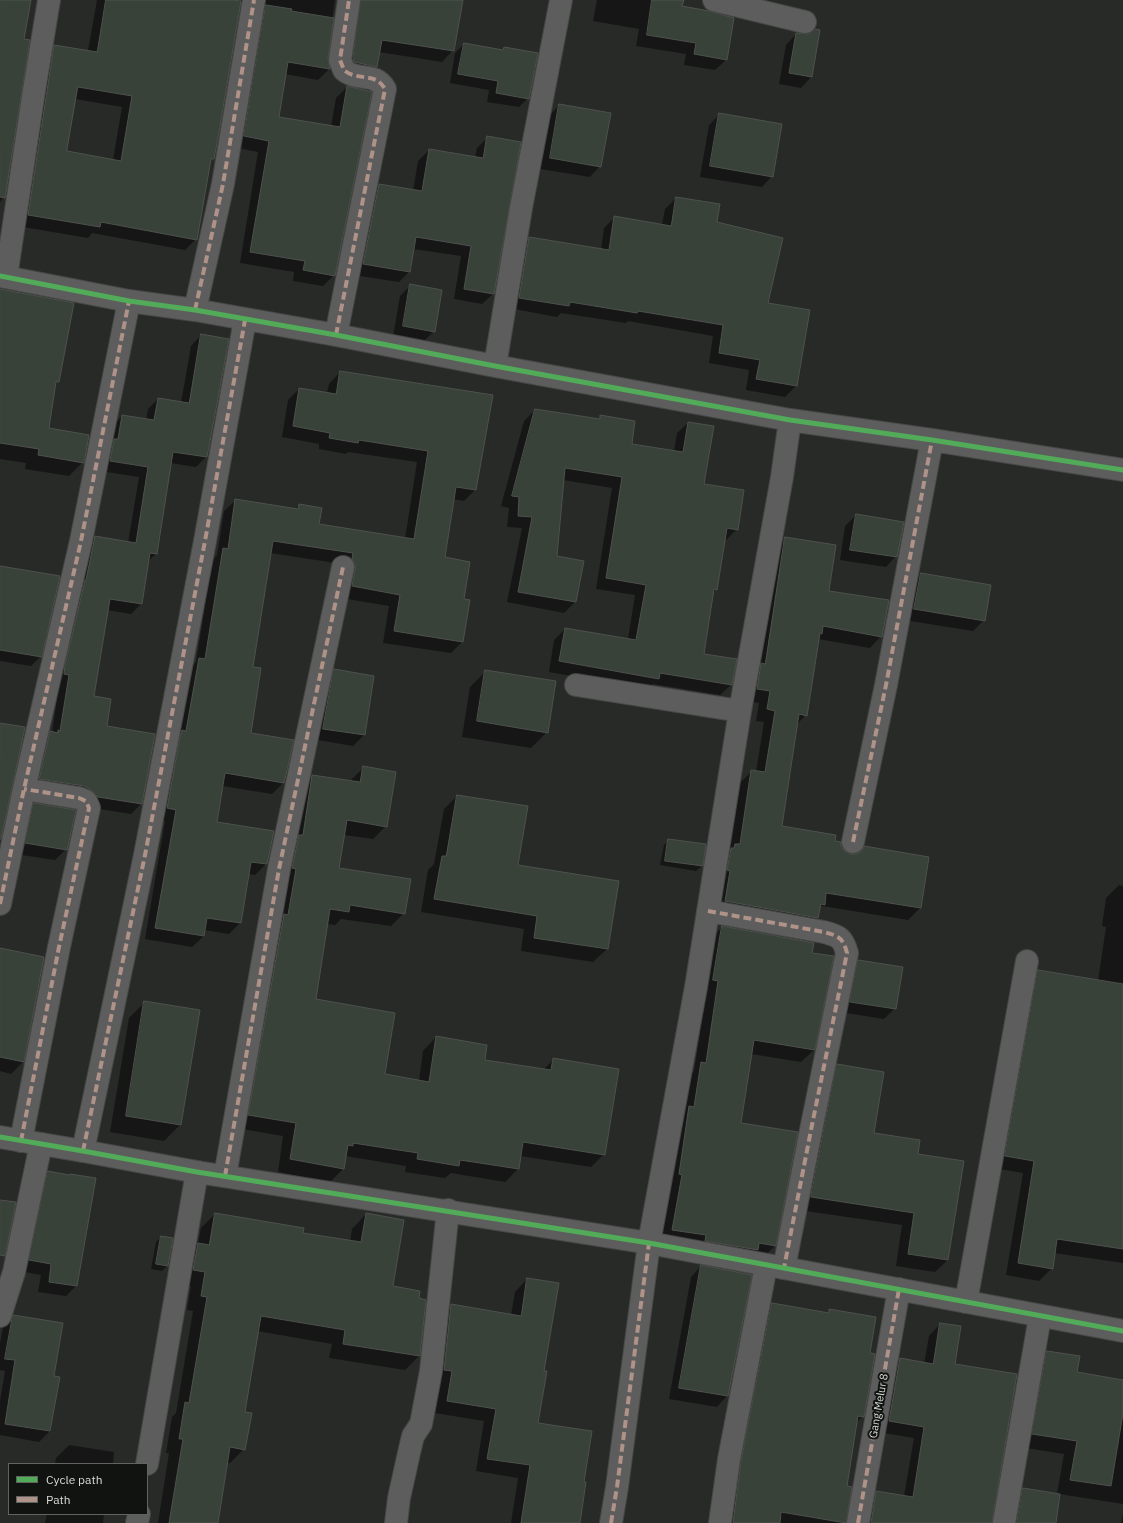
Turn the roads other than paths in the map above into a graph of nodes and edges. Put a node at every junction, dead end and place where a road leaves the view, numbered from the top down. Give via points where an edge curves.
1 (50, 0) edge
2 (254, 0) edge
3 (349, 0) edge
4 (561, 0) edge
5 (714, 0) edge
6 (805, 22) dead end
7 (3, 277) edge
8 (129, 301) junction
9 (195, 310) junction
10 (245, 320) junction
11 (336, 335) junction
12 (495, 366) junction
13 (790, 420) junction
14 (932, 440) junction
15 (1123, 470) edge
16 (343, 567) dead end
17 (576, 685) dead end
18 (740, 711) junction
19 (24, 789) junction
20 (854, 842) dead end
21 (0, 904) edge
22 (708, 911) junction
23 (1027, 961) dead end
24 (0, 1137) edge
25 (31, 1142) junction
26 (83, 1151) junction
27 (197, 1172) junction
28 (225, 1176) junction
29 (448, 1210) junction
30 (649, 1243) junction
31 (775, 1267) junction
32 (899, 1289) junction
33 (966, 1302) junction
34 (0, 1316) edge
35 (1040, 1317) junction
36 (1123, 1331) edge
37 (147, 1463) edge
38 (396, 1523) edge
39 (611, 1523) edge
40 (720, 1523) edge
41 (858, 1523) edge
42 (1004, 1523) edge

1 - 7 street
2 - 9 street via 223,184
3 - 11 street via 340,60 344,70 352,75 369,77 381,83 385,89
4 - 12 street via 521,208
5 - 6 street
7 - 8 street
8 - 9 street
8 - 19 street via 81,541
9 - 10 street
10 - 11 street
10 - 26 street via 145,855
11 - 12 street
12 - 13 street
13 - 14 street
13 - 18 street
14 - 15 street
14 - 20 street
16 - 28 street via 278,869
17 - 18 street
18 - 22 street
19 - 21 street
19 - 25 street via 79,798 86,801 89,808 59,947
22 - 30 street
22 - 31 street via 837,935 844,942 847,953 812,1125
23 - 33 street
24 - 25 street
25 - 26 street
25 - 34 street via 14,1272
26 - 27 street
27 - 28 street
27 - 37 street
28 - 29 street
29 - 30 street
29 - 38 street via 431,1371 421,1424 409,1453
30 - 31 street
30 - 39 street
31 - 32 street
31 - 40 street via 730,1459
32 - 33 street
32 - 41 street, Gang Melur 8
33 - 35 street
35 - 36 street
35 - 42 street

